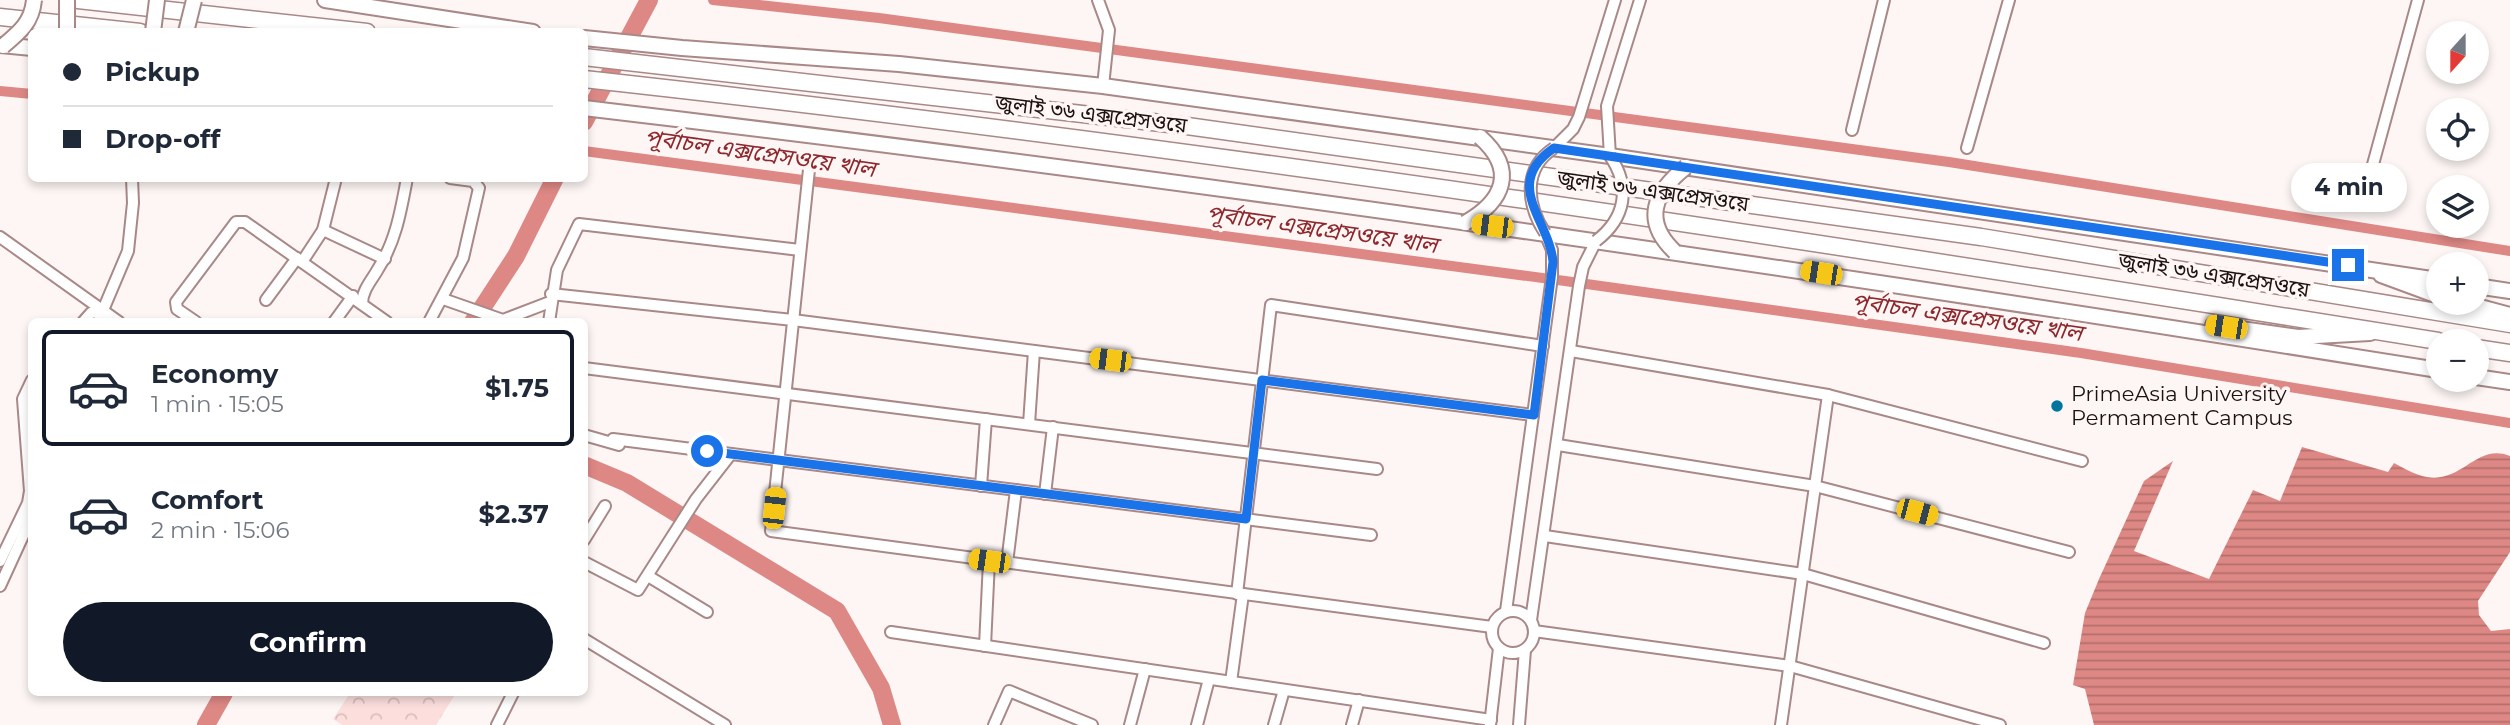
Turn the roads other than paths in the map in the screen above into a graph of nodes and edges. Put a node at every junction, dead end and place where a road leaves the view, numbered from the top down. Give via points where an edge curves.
1 (34, 0) edge
2 (67, 0) edge
3 (78, 0) edge
4 (157, 0) edge
5 (194, 0) edge
6 (325, 0) edge
7 (1098, 0) edge
8 (1615, 0) edge
9 (1640, 0) edge
10 (1884, 0) edge
11 (2009, 0) edge
12 (2418, 0) edge
13 (0, 17) edge
14 (67, 28) edge
15 (103, 28) edge
16 (154, 28) edge
17 (187, 28) edge
18 (331, 28) edge
19 (507, 28) edge
20 (588, 38) edge
21 (2, 46) edge
22 (28, 48) edge
23 (588, 57) edge
24 (588, 79) edge
25 (1103, 86) junction
26 (588, 108) edge
27 (1852, 130) dead end
28 (1480, 137) junction
29 (1554, 148) junction
30 (1967, 148) dead end
31 (1610, 156) junction
32 (810, 160) dead end
33 (1686, 167) junction
34 (132, 182) edge
35 (335, 182) edge
36 (406, 182) edge
37 (474, 182) edge
38 (2366, 190) dead end
39 (1465, 223) junction
40 (323, 230) junction
41 (1545, 233) junction
42 (0, 237) edge
43 (1595, 241) junction
44 (800, 250) junction
45 (1675, 252) junction
46 (385, 259) junction
47 (300, 260) junction
48 (2367, 269) junction
49 (2426, 278) edge
50 (2489, 288) edge
51 (2510, 291) edge
52 (2426, 293) edge
53 (352, 296) junction
54 (551, 298) junction
55 (443, 299) junction
56 (266, 300) dead end
57 (362, 303) junction
58 (102, 309) junction
59 (2489, 309) edge
60 (2510, 315) edge
61 (87, 318) edge
62 (99, 318) edge
63 (114, 318) edge
64 (190, 318) edge
65 (337, 318) edge
66 (382, 318) edge
67 (431, 318) edge
68 (496, 318) edge
69 (512, 318) edge
70 (549, 318) edge
71 (793, 320) junction
72 (2143, 323) junction
73 (2510, 324) edge
74 (2379, 332) junction
75 (2426, 339) edge
76 (1543, 346) junction
77 (2489, 350) edge
78 (1034, 351) junction
79 (1571, 351) junction
80 (2510, 353) edge
81 (588, 368) edge
82 (2426, 368) edge
83 (2489, 379) edge
84 (1262, 380) junction
85 (2510, 382) edge
86 (28, 388) edge
87 (786, 393) junction
88 (1828, 395) junction
89 (1534, 415) junction
90 (986, 419) junction
91 (1029, 424) junction
92 (1053, 427) junction
93 (28, 435) edge
94 (588, 436) edge
95 (612, 439) dead end
96 (1558, 445) junction
97 (1254, 453) junction
98 (731, 454) junction
99 (2082, 461) dead end
100 (777, 463) junction
101 (1377, 469) dead end
102 (981, 485) junction
103 (1815, 486) junction
104 (1016, 490) junction
105 (1045, 494) junction
106 (28, 503) edge
107 (605, 506) dead end
108 (1246, 519) junction
109 (28, 525) edge
110 (588, 534) edge
111 (1371, 535) dead end
112 (1545, 536) junction
113 (2069, 552) dead end
114 (0, 561) edge
115 (989, 561) junction
116 (1007, 563) junction
117 (588, 564) edge
118 (1803, 574) junction
119 (648, 576) junction
120 (0, 586) edge
121 (1240, 594) junction
122 (1506, 611) junction
123 (707, 612) dead end
124 (1533, 625) junction
125 (1492, 627) junction
126 (891, 632) dead end
127 (588, 641) edge
128 (2043, 643) dead end
129 (985, 646) junction
130 (1499, 648) junction
131 (1525, 650) junction
132 (1790, 666) junction
133 (1145, 669) junction
134 (1209, 679) junction
135 (1231, 682) junction
136 (1284, 690) junction
137 (512, 696) edge
138 (1359, 700) junction
139 (1437, 712) junction
140 (1491, 722) edge
141 (497, 725) edge
142 (724, 725) edge
143 (994, 725) edge
144 (1092, 725) edge
145 (1130, 725) edge
146 (1197, 725) edge
147 (1274, 725) edge
148 (1352, 725) edge
149 (1433, 725) edge
150 (1520, 725) edge
151 (1782, 725) edge
152 (2000, 725) edge

1 - 21 main road, bridge via 31,17
2 - 14 main road, bridge
3 - 18 highway
4 - 16 main road, bridge
5 - 17 main road, bridge
6 - 19 main road
7 - 25 street via 1109,30
8 - 29 street via 1573,129
9 - 31 street via 1610,92 1606,122
10 - 27 street
11 - 30 street
12 - 38 street
13 - 15 highway
20 - 25 main road
21 - 22 main road
23 - 73 highway, জুলাই ৩৬ এক্সপ্রেসওয়ে via 1187,126 1926,229
24 - 74 highway, জুলাই ৩৬ এক্সপ্রেসওয়ে via 1197,154
25 - 28 main road
26 - 39 main road
28 - 29 main road
28 - 39 main road, bridge via 1499,160 1501,187 1495,201
29 - 31 main road
29 - 41 street, bridge via 1540,161 1531,187 1531,208
31 - 33 main road
31 - 43 street, bridge via 1621,174 1622,208 1614,225
32 - 44 street
33 - 45 main road, bridge via 1666,184 1655,210 1658,232
33 - 48 main road
34 - 58 street via 132,237
35 - 40 street
36 - 46 street via 395,236
37 - 55 street via 478,188 463,258
39 - 41 main road
40 - 46 street
40 - 47 street
41 - 43 main road
41 - 76 street via 1552,250
42 - 58 street
43 - 45 main road
43 - 79 street via 1583,267
44 - 54 street via 579,224 557,270
44 - 71 street
45 - 72 main road
46 - 57 street via 362,295
47 - 53 street
47 - 56 street
47 - 64 street via 245,222 236,222 176,302 177,309
48 - 49 main road
48 - 52 main road
50 - 51 main road
53 - 57 street
53 - 65 street
54 - 69 street
54 - 70 street
54 - 71 street
55 - 67 street
55 - 68 street
57 - 66 street
58 - 61 street
58 - 62 street
58 - 63 street
59 - 60 main road
71 - 78 street
71 - 87 street
72 - 74 main road via 2179,319 2298,337
72 - 82 main road
74 - 75 highway, জুলাই ৩৬ এক্সপ্রেসওয়ে
76 - 84 street via 1271,305
76 - 89 street
77 - 80 highway
78 - 84 street
78 - 91 street
79 - 88 street
79 - 96 street
81 - 87 street
83 - 85 main road
84 - 89 street
84 - 97 street
86 - 93 street via 23,399
87 - 90 street
87 - 100 street
88 - 99 street
88 - 103 street
89 - 122 street
90 - 91 street
90 - 102 street
91 - 92 street
92 - 97 street
92 - 105 street
94 - 100 street via 617,445
95 - 98 street
96 - 103 street
96 - 112 street
97 - 101 street
97 - 108 street
98 - 100 street
98 - 119 street via 696,499
100 - 102 street
100 - 115 street via 771,531
102 - 104 street
103 - 113 street
103 - 118 street
104 - 105 street
104 - 116 street
105 - 108 street
106 - 114 street
107 - 110 street
108 - 111 street
108 - 121 street
109 - 120 street
112 - 118 street
112 - 124 street
115 - 116 street
115 - 129 street
116 - 121 street
117 - 119 street via 638,590
118 - 128 street
118 - 132 street
119 - 123 street
121 - 125 street
121 - 135 street
122 - 124 street via 1517,611
122 - 125 street
124 - 131 street via 1532,641
124 - 132 street
125 - 130 street
126 - 129 street
127 - 142 street
129 - 133 street
130 - 131 street via 1509,653
130 - 140 street
131 - 150 street
132 - 151 street
132 - 152 street
133 - 134 street
133 - 145 street
134 - 135 street
134 - 146 street
135 - 136 street
136 - 138 street
136 - 147 street
137 - 141 street
138 - 139 street
138 - 148 street
139 - 140 street
139 - 149 street
143 - 144 street via 1009,691

